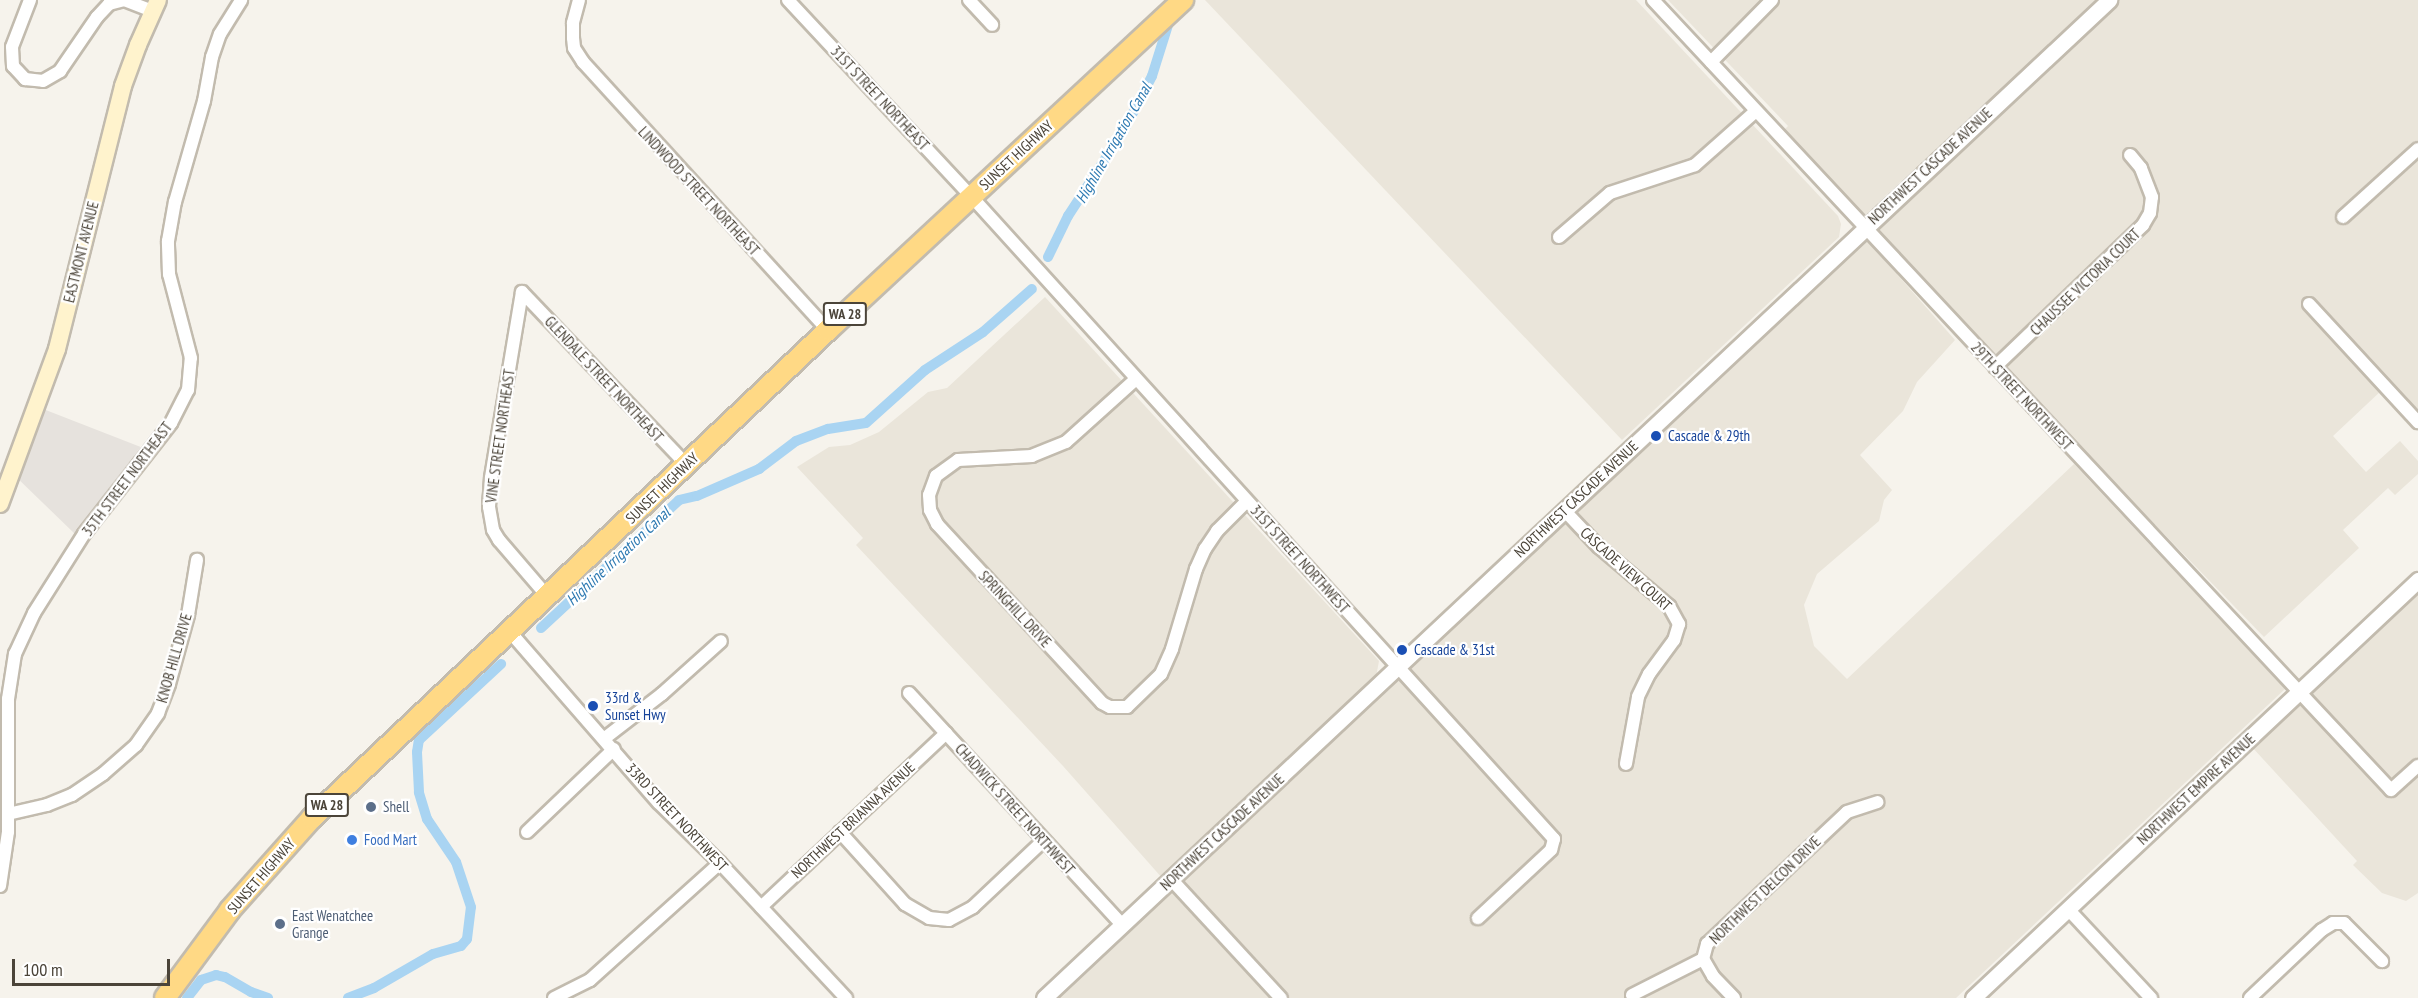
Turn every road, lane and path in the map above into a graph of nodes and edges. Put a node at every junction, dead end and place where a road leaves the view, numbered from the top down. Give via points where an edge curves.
1 (30, 0) edge
2 (242, 0) edge
3 (579, 0) edge
4 (788, 0) edge
5 (969, 0) edge
6 (1183, 0) edge
7 (1653, 0) edge
8 (1772, 0) edge
9 (2109, 0) edge
10 (156, 6) edge
11 (992, 26) dead end
12 (1711, 62) junction
13 (1756, 111) junction
14 (2418, 149) edge
15 (2130, 155) dead end
16 (971, 196) junction
17 (2343, 217) dead end
18 (1864, 228) junction
19 (1559, 237) dead end
20 (522, 292) joint
21 (2309, 304) dead end
22 (828, 330) junction
23 (1995, 367) junction
24 (1136, 379) junction
25 (2418, 422) edge
26 (687, 465) junction
27 (1247, 501) junction
28 (0, 504) edge
29 (1564, 510) junction
30 (197, 560) dead end
31 (2418, 580) edge
32 (548, 597) junction
33 (511, 633) junction
34 (721, 641) dead end
35 (1398, 666) junction
36 (2298, 692) junction
37 (909, 693) dead end
38 (946, 733) junction
39 (605, 738) junction
40 (614, 749) junction
41 (1626, 764) dead end
42 (2418, 766) edge
43 (1877, 802) dead end
44 (8, 814) junction
45 (527, 832) dead end
46 (840, 832) junction
47 (1043, 841) junction
48 (720, 863) junction
49 (1171, 879) junction
50 (0, 886) edge
51 (761, 907) junction
52 (2068, 909) junction
53 (1478, 918) dead end
54 (1122, 925) junction
55 (1703, 959) junction
56 (2382, 961) dead end
57 (1632, 995) dead end
58 (165, 998) edge
59 (554, 998) edge
60 (846, 998) edge
61 (1044, 998) edge
62 (1281, 998) edge
63 (1734, 998) edge
64 (1973, 998) edge
65 (2151, 998) edge
66 (2250, 998) edge

1 - 10 street via 12,47 13,66 25,79 43,81 60,71 108,4 124,0
2 - 44 street, 35TH STREET NORTHEAST via 220,34 212,57 168,241 169,274 191,358 188,390 171,423 84,534 34,613 15,654 8,699
3 - 22 street, LINDWOOD STREET NORTHEAST via 573,23 574,48 598,82
4 - 16 street, 31ST STREET NORTHEAST
5 - 11 street
6 - 16 highway, SUNSET HIGHWAY / WA 28
7 - 12 street, 29TH STREET NORTHWEST
8 - 12 street
9 - 18 street, NORTHWEST CASCADE AVENUE
10 - 28 main road, EASTMONT AVENUE via 123,86 57,349
12 - 13 street, 29TH STREET NORTHWEST
13 - 18 street, 29TH STREET NORTHWEST
13 - 19 street via 1695,165 1610,193
14 - 17 street
15 - 23 street, CHAUSSEE VICTORIA COURT via 2141,168 2152,197 2144,225
16 - 22 highway, SUNSET HIGHWAY / WA 28
16 - 24 street, 31ST STREET NORTHWEST
18 - 23 street, 29TH STREET NORTHWEST
18 - 29 street, NORTHWEST CASCADE AVENUE
20 - 26 street, GLENDALE STREET NORTHEAST
20 - 32 street, VINE STREET NORTHEAST via 489,507 499,540
21 - 25 street
22 - 26 highway, SUNSET HIGHWAY / WA 28
23 - 36 street, 29TH STREET NORTHWEST
24 - 27 street, 31ST STREET NORTHWEST
24 - 27 street, SPRINGHILL DRIVE via 1066,442 1032,456 958,460 936,476 929,495 930,510 937,524 1102,703 1127,707 1161,674 1205,549 1221,526
26 - 32 highway, SUNSET HIGHWAY / WA 28
27 - 35 street, 31ST STREET NORTHWEST
29 - 35 street, NORTHWEST CASCADE AVENUE
29 - 41 street, CASCADE VIEW COURT via 1599,547 1669,606 1679,624 1674,640 1638,697
30 - 44 street, KNOB HILL DRIVE via 188,615 169,684 158,714 136,745 72,795
31 - 36 street, NORTHWEST EMPIRE AVENUE
32 - 33 highway, SUNSET HIGHWAY / WA 28
33 - 39 street, 33RD STREET NORTHWEST
33 - 58 highway, SUNSET HIGHWAY / WA 28 via 291,841 230,910
34 - 39 street
35 - 49 street, NORTHWEST CASCADE AVENUE
35 - 53 street, 31ST STREET NORTHWEST via 1554,839 1551,850
36 - 42 street, 29TH STREET NORTHWEST via 2391,790
36 - 52 street, NORTHWEST EMPIRE AVENUE
37 - 38 street, CHADWICK STREET NORTHWEST
38 - 46 street, NORTHWEST BRIANNA AVENUE
38 - 47 street, CHADWICK STREET NORTHWEST
39 - 40 street, 33RD STREET NORTHWEST
40 - 45 street
40 - 48 street, 33RD STREET NORTHWEST via 660,803
43 - 55 street, NORTHWEST DELCON DRIVE via 1847,812 1707,944
44 - 50 street, 35TH STREET NORTHEAST
46 - 47 street via 905,904 929,918 949,920 973,907
46 - 51 street, NORTHWEST BRIANNA AVENUE
47 - 54 street, CHADWICK STREET NORTHWEST
48 - 51 street, 33RD STREET NORTHWEST
48 - 59 street via 590,980
49 - 54 street, NORTHWEST CASCADE AVENUE
49 - 62 street
51 - 60 street, 33RD STREET NORTHWEST
52 - 64 street, NORTHWEST EMPIRE AVENUE
52 - 65 street
54 - 61 street, NORTHWEST CASCADE AVENUE
55 - 57 street
55 - 63 street, NORTHWEST DELCON DRIVE
56 - 66 street via 2344,923 2333,923

